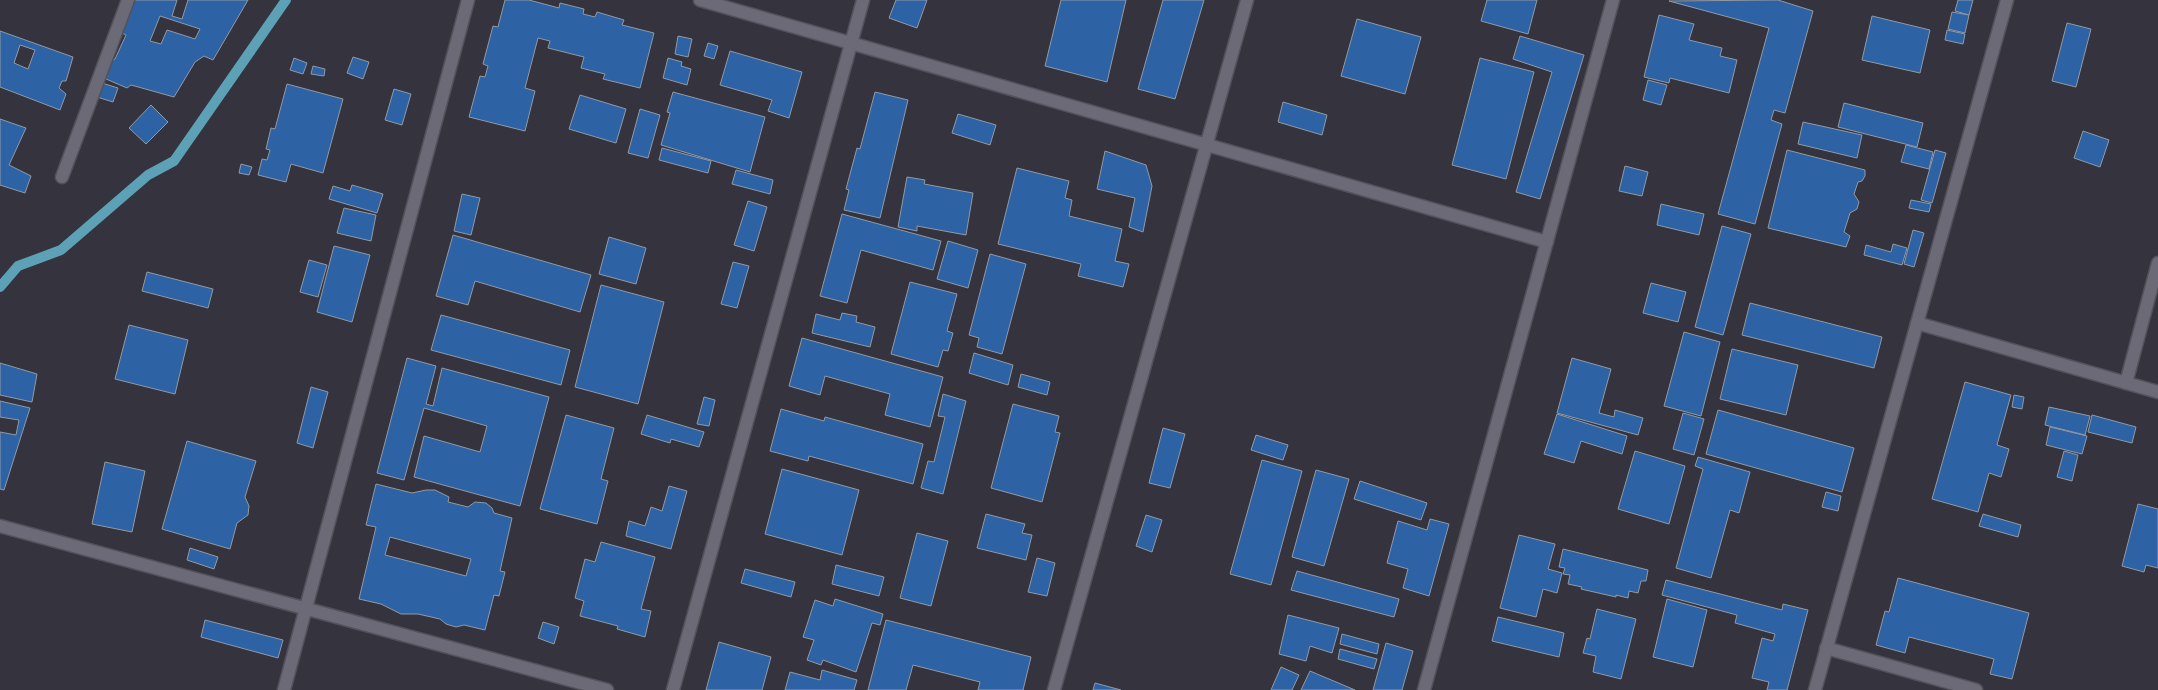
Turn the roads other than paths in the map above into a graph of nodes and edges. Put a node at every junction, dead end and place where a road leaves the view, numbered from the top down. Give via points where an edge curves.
1 (128, 0) edge
2 (468, 0) edge
3 (700, 0) edge
4 (863, 0) edge
5 (1247, 0) edge
6 (1613, 0) edge
7 (2007, 0) edge
8 (851, 43) junction
9 (1206, 145) junction
10 (62, 177) dead end
11 (1547, 242) junction
12 (2158, 263) edge
13 (1917, 324) junction
14 (2126, 383) junction
15 (2158, 392) edge
16 (0, 526) edge
17 (306, 609) junction
18 (1826, 648) junction
19 (284, 690) edge
20 (607, 690) edge
21 (673, 690) edge
22 (1054, 690) edge
23 (1424, 690) edge
24 (1814, 690) edge
25 (1976, 690) edge

1 - 10 street
2 - 17 street
3 - 8 street
4 - 8 street
5 - 9 street
6 - 11 street
7 - 13 street
8 - 9 street
8 - 21 street
9 - 11 street
9 - 22 street
11 - 23 street
12 - 14 street
13 - 14 street
13 - 18 street
14 - 15 street
16 - 17 street
17 - 19 street
17 - 20 street
18 - 24 street
18 - 25 street

